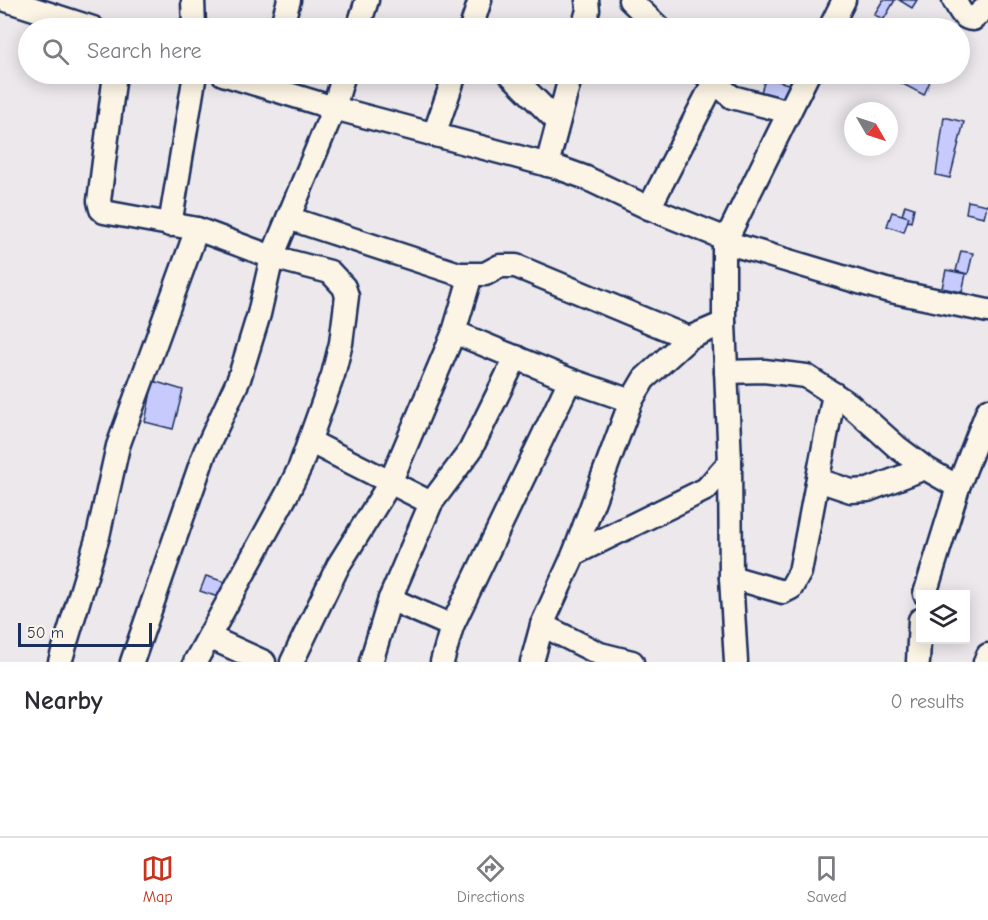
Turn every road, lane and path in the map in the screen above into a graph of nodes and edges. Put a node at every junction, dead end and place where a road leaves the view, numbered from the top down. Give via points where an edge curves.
1 (6, 0) edge
2 (193, 0) edge
3 (289, 0) edge
4 (367, 0) edge
5 (480, 0) edge
6 (587, 0) edge
7 (630, 0) edge
8 (844, 0) edge
9 (954, 0) edge
10 (60, 8) edge
11 (987, 8) edge
12 (76, 18) edge
13 (194, 18) edge
14 (284, 18) edge
15 (361, 18) edge
16 (475, 18) edge
17 (586, 18) edge
18 (649, 18) edge
19 (835, 18) edge
20 (966, 18) edge
21 (970, 19) edge
22 (114, 84) edge
23 (193, 84) edge
24 (277, 84) edge
25 (341, 84) edge
26 (452, 84) edge
27 (520, 84) edge
28 (568, 84) edge
29 (707, 84) edge
30 (717, 84) edge
31 (803, 84) edge
32 (334, 108) junction
33 (789, 112) junction
34 (558, 122) junction
35 (434, 135) junction
36 (547, 165) junction
37 (649, 208) junction
38 (288, 218) junction
39 (170, 225) junction
40 (197, 229) junction
41 (724, 240) junction
42 (272, 257) junction
43 (471, 275) junction
44 (988, 311) edge
45 (724, 323) junction
46 (454, 332) junction
47 (689, 338) junction
48 (516, 357) junction
49 (726, 372) junction
50 (570, 380) junction
51 (834, 394) junction
52 (631, 401) junction
53 (988, 410) edge
54 (309, 441) junction
55 (730, 462) junction
56 (925, 468) junction
57 (818, 480) junction
58 (390, 483) junction
59 (958, 488) junction
60 (431, 503) junction
61 (574, 554) junction
62 (731, 577) junction
63 (926, 590) edge
64 (390, 599) junction
65 (542, 625) junction
66 (452, 626) junction
67 (209, 637) junction
68 (919, 644) edge
69 (988, 655) edge
70 (60, 662) edge
71 (132, 662) edge
72 (195, 662) edge
73 (264, 662) edge
74 (292, 662) edge
75 (371, 662) edge
76 (442, 662) edge
77 (532, 662) edge
78 (632, 662) edge
79 (736, 662) edge
80 (918, 662) edge
81 (985, 662) edge

1 - 10 street
2 - 13 street
3 - 14 street
4 - 15 street
5 - 16 street
6 - 17 street
7 - 18 street
8 - 19 street
9 - 20 street
10 - 12 street
11 - 21 street
22 - 39 street via 101,209
23 - 39 street
24 - 32 street
25 - 32 street
26 - 35 street
27 - 34 street
28 - 34 street
29 - 37 street
30 - 33 street via 732,97
31 - 33 street
32 - 35 street
32 - 38 street
33 - 41 street
34 - 36 street
35 - 36 street
36 - 37 street via 584,177
37 - 41 street
38 - 42 street
38 - 43 street
39 - 40 street
40 - 42 street
40 - 70 street via 118,446 98,536
41 - 44 street via 886,290
41 - 45 street
42 - 54 street via 330,272 344,287 346,296 333,375
42 - 71 street via 239,379 205,452
43 - 46 street
43 - 47 street via 500,266 516,266
45 - 47 street
45 - 49 street
46 - 48 street
46 - 58 street
47 - 52 street via 644,379
48 - 50 street
48 - 60 street via 470,452
49 - 51 street via 806,376
49 - 55 street
50 - 52 street
50 - 66 street
51 - 56 street
51 - 57 street
52 - 61 street
53 - 59 street
54 - 58 street
54 - 67 street via 287,494
55 - 61 street via 706,489
55 - 62 street
56 - 57 street via 868,490 851,491
56 - 59 street
57 - 62 street via 800,573 791,588 783,592
58 - 60 street
58 - 74 street via 338,566
59 - 63 street
60 - 64 street
61 - 65 street
62 - 79 street
64 - 66 street
64 - 75 street
65 - 77 street
65 - 78 street via 600,654
66 - 76 street
67 - 72 street
67 - 73 street
68 - 80 street
69 - 81 street

